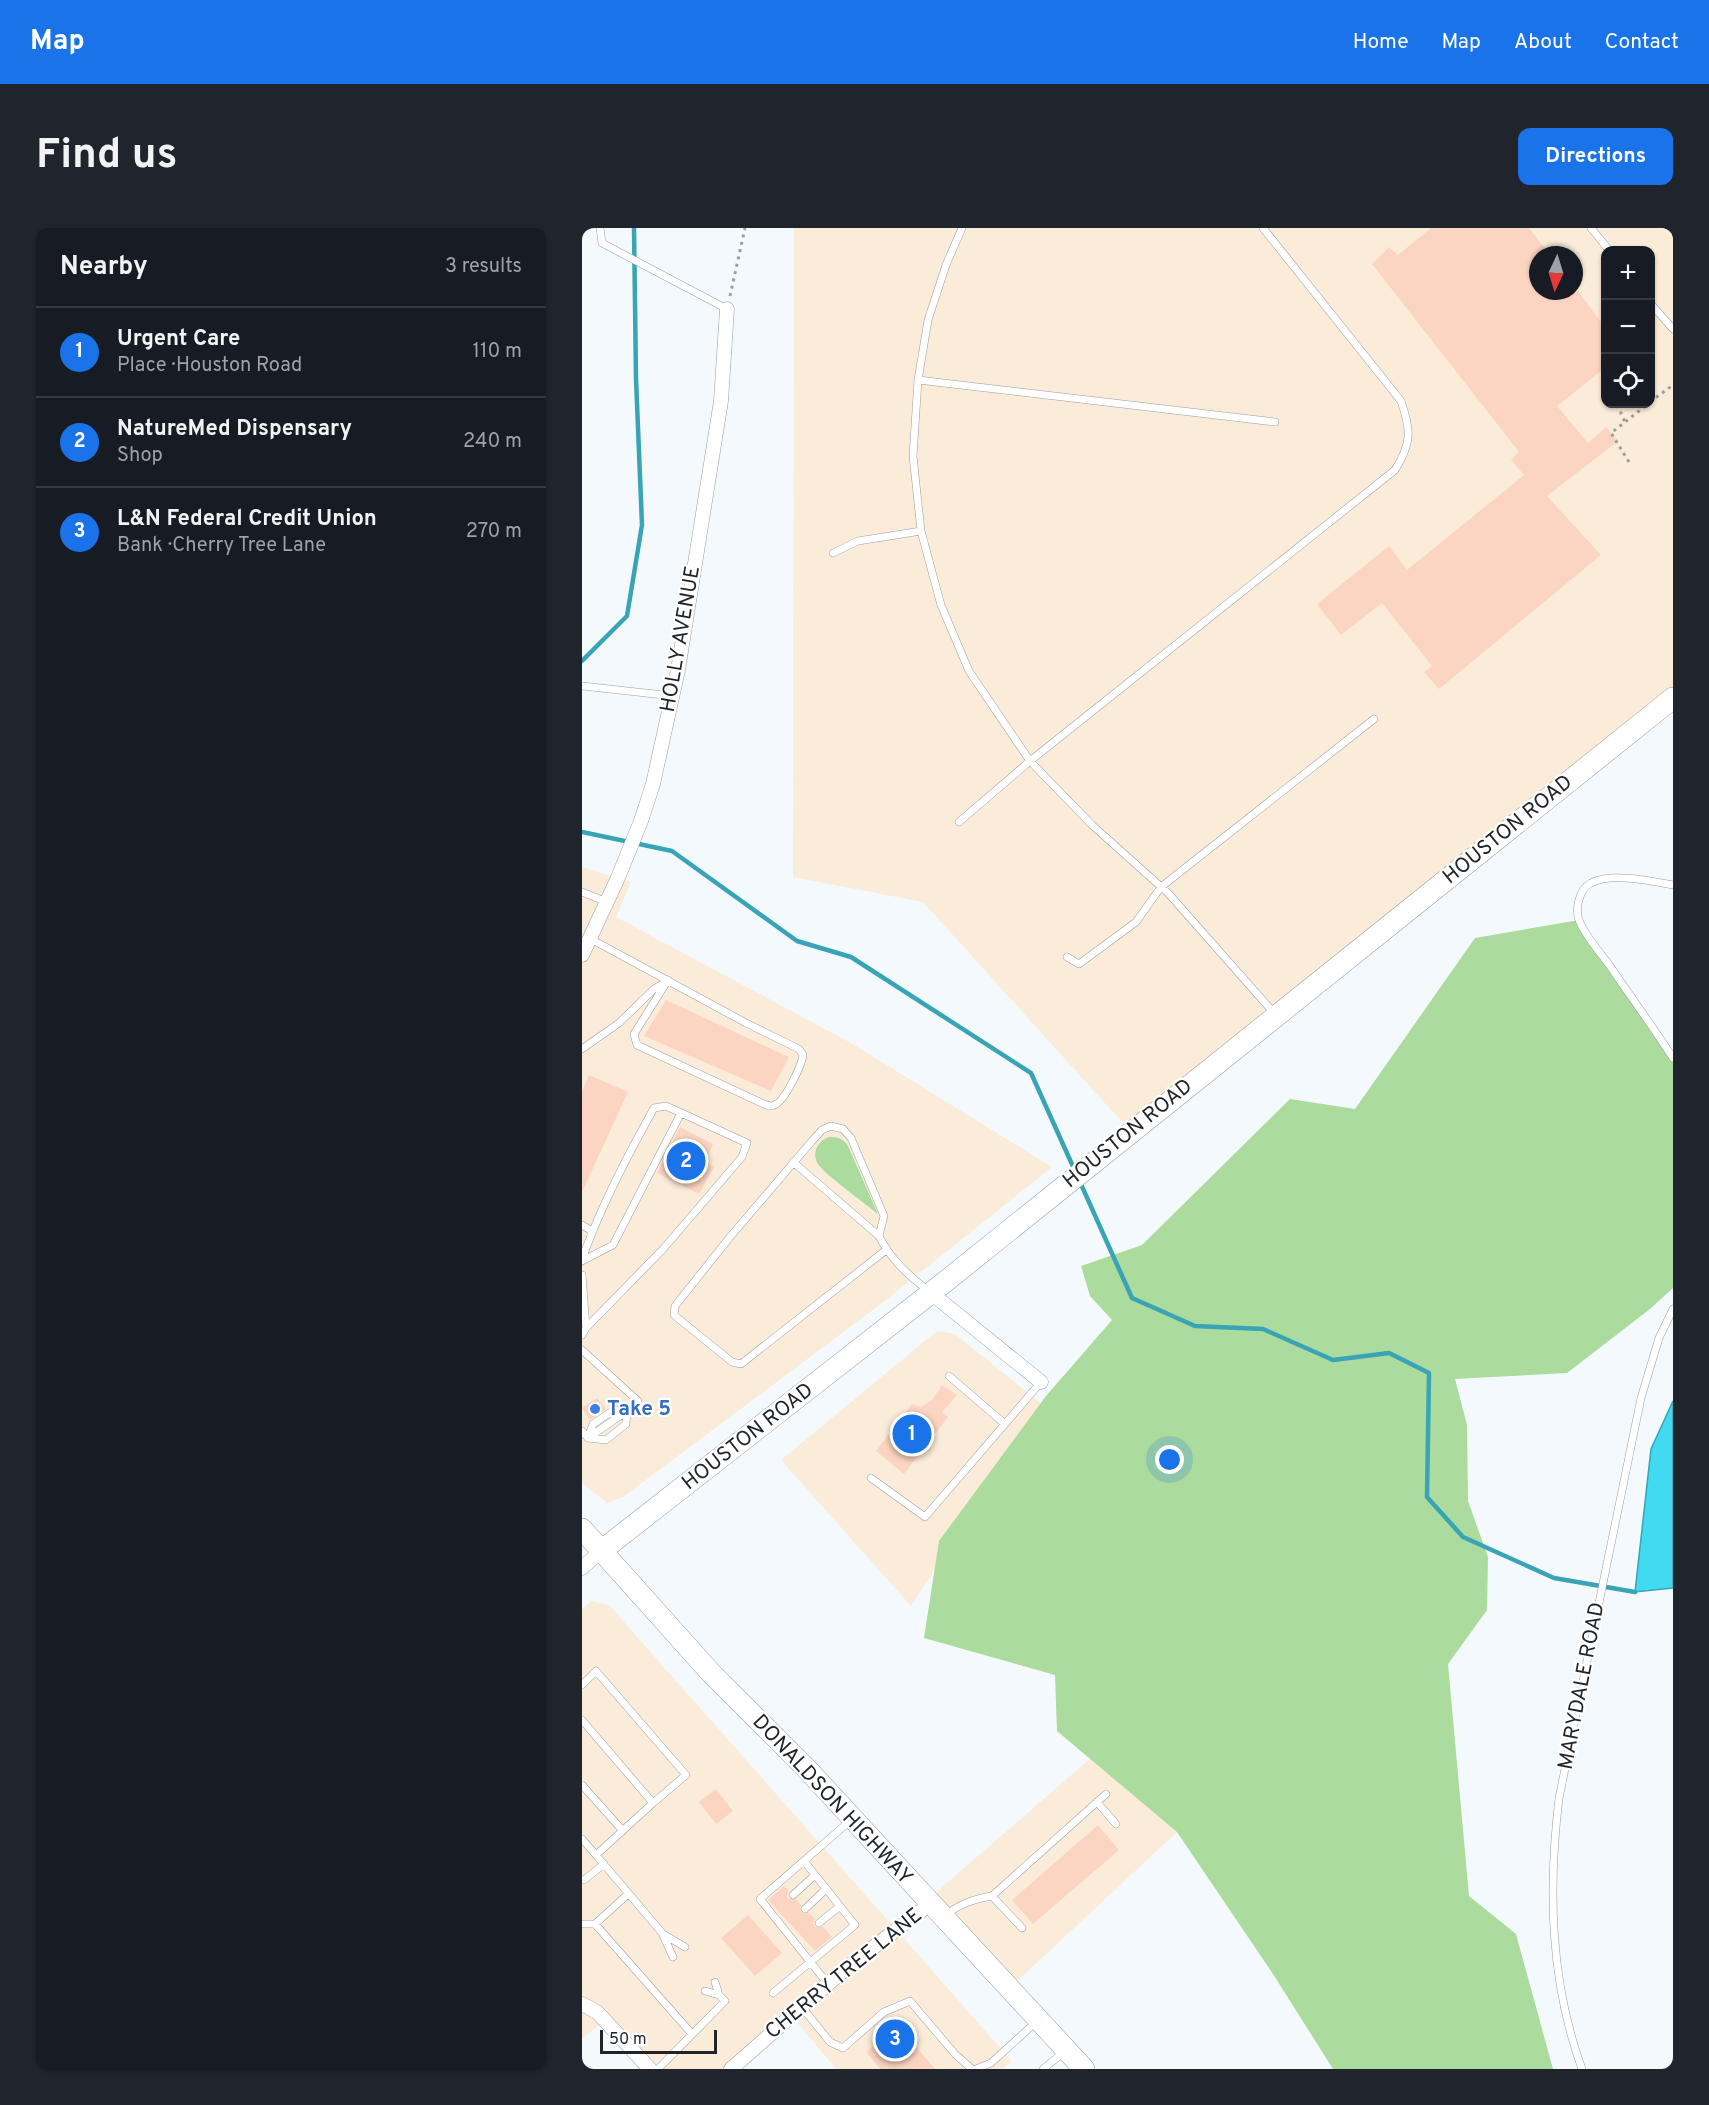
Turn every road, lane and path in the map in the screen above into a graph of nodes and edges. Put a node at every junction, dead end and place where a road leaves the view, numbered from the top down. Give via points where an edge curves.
1 (600, 228) edge
2 (745, 228) edge
3 (962, 228) edge
4 (1263, 228) edge
5 (1591, 228) edge
6 (1606, 246) edge
7 (727, 309) junction
8 (1655, 309) edge
9 (1673, 329) edge
10 (918, 380) junction
11 (1673, 385) edge
12 (1655, 398) edge
13 (1621, 408) edge
14 (1643, 408) edge
15 (1275, 422) dead end
16 (1625, 422) junction
17 (1629, 462) dead end
18 (921, 531) junction
19 (833, 552) dead end
20 (582, 686) edge
21 (673, 696) junction
22 (1673, 698) edge
23 (1374, 719) dead end
24 (1030, 761) junction
25 (958, 822) dead end
26 (1673, 885) edge
27 (1161, 888) junction
28 (582, 892) edge
29 (607, 902) junction
30 (589, 938) junction
31 (582, 956) edge
32 (1067, 957) dead end
33 (668, 980) junction
34 (1276, 1016) junction
35 (582, 1049) edge
36 (1673, 1058) edge
37 (681, 1113) junction
38 (794, 1162) junction
39 (582, 1225) edge
40 (592, 1231) junction
41 (879, 1236) junction
42 (886, 1250) junction
43 (582, 1260) edge
44 (582, 1275) edge
45 (931, 1293) junction
46 (1673, 1309) edge
47 (586, 1328) junction
48 (582, 1335) edge
49 (582, 1350) edge
50 (949, 1377) dead end
51 (1041, 1382) joint
52 (627, 1411) junction
53 (1005, 1424) junction
54 (582, 1431) edge
55 (588, 1438) junction
56 (871, 1478) dead end
57 (582, 1529) edge
58 (601, 1551) junction
59 (582, 1568) edge
60 (582, 1685) edge
61 (582, 1720) edge
62 (582, 1785) edge
63 (1106, 1794) dead end
64 (1097, 1802) junction
65 (653, 1803) junction
66 (852, 1818) junction
67 (1116, 1824) dead end
68 (623, 1831) junction
69 (582, 1839) edge
70 (596, 1855) junction
71 (804, 1861) junction
72 (603, 1864) junction
73 (815, 1875) junction
74 (584, 1880) dead end
75 (826, 1889) junction
76 (628, 1894) junction
77 (793, 1895) dead end
78 (992, 1896) junction
79 (840, 1906) junction
80 (805, 1909) dead end
81 (936, 1911) junction
82 (819, 1923) dead end
83 (582, 1924) edge
84 (595, 1924) junction
85 (1022, 1928) dead end
86 (663, 1934) junction
87 (803, 1938) dead end
88 (796, 1944) junction
89 (685, 1947) dead end
90 (673, 1957) dead end
91 (811, 1963) junction
92 (715, 1982) dead end
93 (828, 1984) junction
94 (705, 1991) dead end
95 (773, 1993) dead end
96 (719, 1995) junction
97 (582, 2004) edge
98 (801, 2006) junction
99 (1038, 2020) junction
100 (692, 2034) junction
101 (1066, 2050) junction
102 (650, 2069) edge
103 (658, 2069) edge
104 (731, 2069) edge
105 (974, 2069) edge
106 (1043, 2069) edge
107 (1084, 2069) edge
108 (1582, 2069) edge

1 - 7 lane via 602,243
2 - 7 path
3 - 10 lane via 928,320
4 - 24 lane via 1401,401 1409,424 1407,449 1395,470
5 - 6 lane
7 - 21 street, HOLLY AVENUE via 721,401
8 - 9 lane
10 - 15 lane
10 - 18 lane via 913,456
11 - 12 path
13 - 16 path
14 - 16 path
16 - 17 path via 1611,433
18 - 19 lane via 858,541
18 - 24 lane via 941,605 969,671
20 - 21 lane
21 - 29 street, HOLLY AVENUE via 650,794
22 - 34 main road, HOUSTON ROAD
23 - 27 lane
24 - 25 lane
24 - 27 lane
26 - 36 lane via 1606,879 1590,883 1578,906 1579,920
27 - 32 lane via 1136,922 1088,958 1079,964
27 - 34 lane
28 - 29 lane
29 - 30 street, HOLLY AVENUE
30 - 31 street, HOLLY AVENUE
30 - 33 lane
33 - 33 lane via 799,1049 802,1063 780,1102 766,1105 638,1045 634,1034
33 - 35 lane
34 - 45 main road, HOUSTON ROAD
37 - 40 lane via 666,1106 654,1108
37 - 43 lane via 613,1245
37 - 47 lane via 747,1143 742,1157 664,1248
38 - 41 lane
38 - 41 lane via 822,1130 831,1126 843,1129 851,1138 884,1216
38 - 42 lane via 698,1276 673,1311 676,1318 735,1364 745,1363
39 - 40 lane
40 - 43 lane
41 - 42 lane
42 - 45 lane
44 - 47 lane
45 - 51 street
45 - 58 main road, HOUSTON ROAD
46 - 108 lane, MARYDALE ROAD via 1659,1338 1641,1398 1559,1798 1553,1844 1554,1949 1564,2006
47 - 48 lane
49 - 52 lane via 638,1401
50 - 53 lane
51 - 53 lane
52 - 55 lane via 614,1410 593,1424
52 - 55 lane via 626,1424 606,1440
53 - 56 lane via 925,1517
54 - 55 lane
57 - 58 main road, DONALDSON HIGHWAY
58 - 59 street, HOUSTON ROAD
58 - 66 main road, DONALDSON HIGHWAY via 711,1673
60 - 65 lane via 596,1671 686,1775
61 - 65 lane
62 - 68 lane
63 - 64 lane
64 - 67 lane
64 - 78 lane
65 - 68 lane
66 - 71 lane
66 - 81 main road, DONALDSON HIGHWAY
68 - 70 lane
69 - 70 lane
70 - 72 lane
71 - 73 lane
71 - 88 lane via 760,1899 776,1913
72 - 74 lane
72 - 76 lane
73 - 75 lane
73 - 77 lane
75 - 79 lane
75 - 80 lane
76 - 84 lane
76 - 86 lane
78 - 81 lane
78 - 85 lane
79 - 82 lane
79 - 91 lane via 855,1925
81 - 93 street, CHERRY TREE LANE
81 - 99 main road, DONALDSON HIGHWAY
83 - 84 lane
84 - 100 lane
86 - 89 lane
86 - 90 lane
87 - 88 lane
88 - 91 lane
91 - 93 lane
91 - 95 lane
92 - 96 lane
93 - 98 street, CHERRY TREE LANE
94 - 96 lane
96 - 100 lane via 725,2001
97 - 102 street via 597,2012
98 - 104 street, CHERRY TREE LANE
98 - 105 lane via 830,2042 843,2048 884,2012 910,2001 955,2054
99 - 101 main road, DONALDSON HIGHWAY
99 - 105 lane via 991,2063
100 - 103 lane
101 - 106 lane
101 - 107 main road, DONALDSON HIGHWAY

